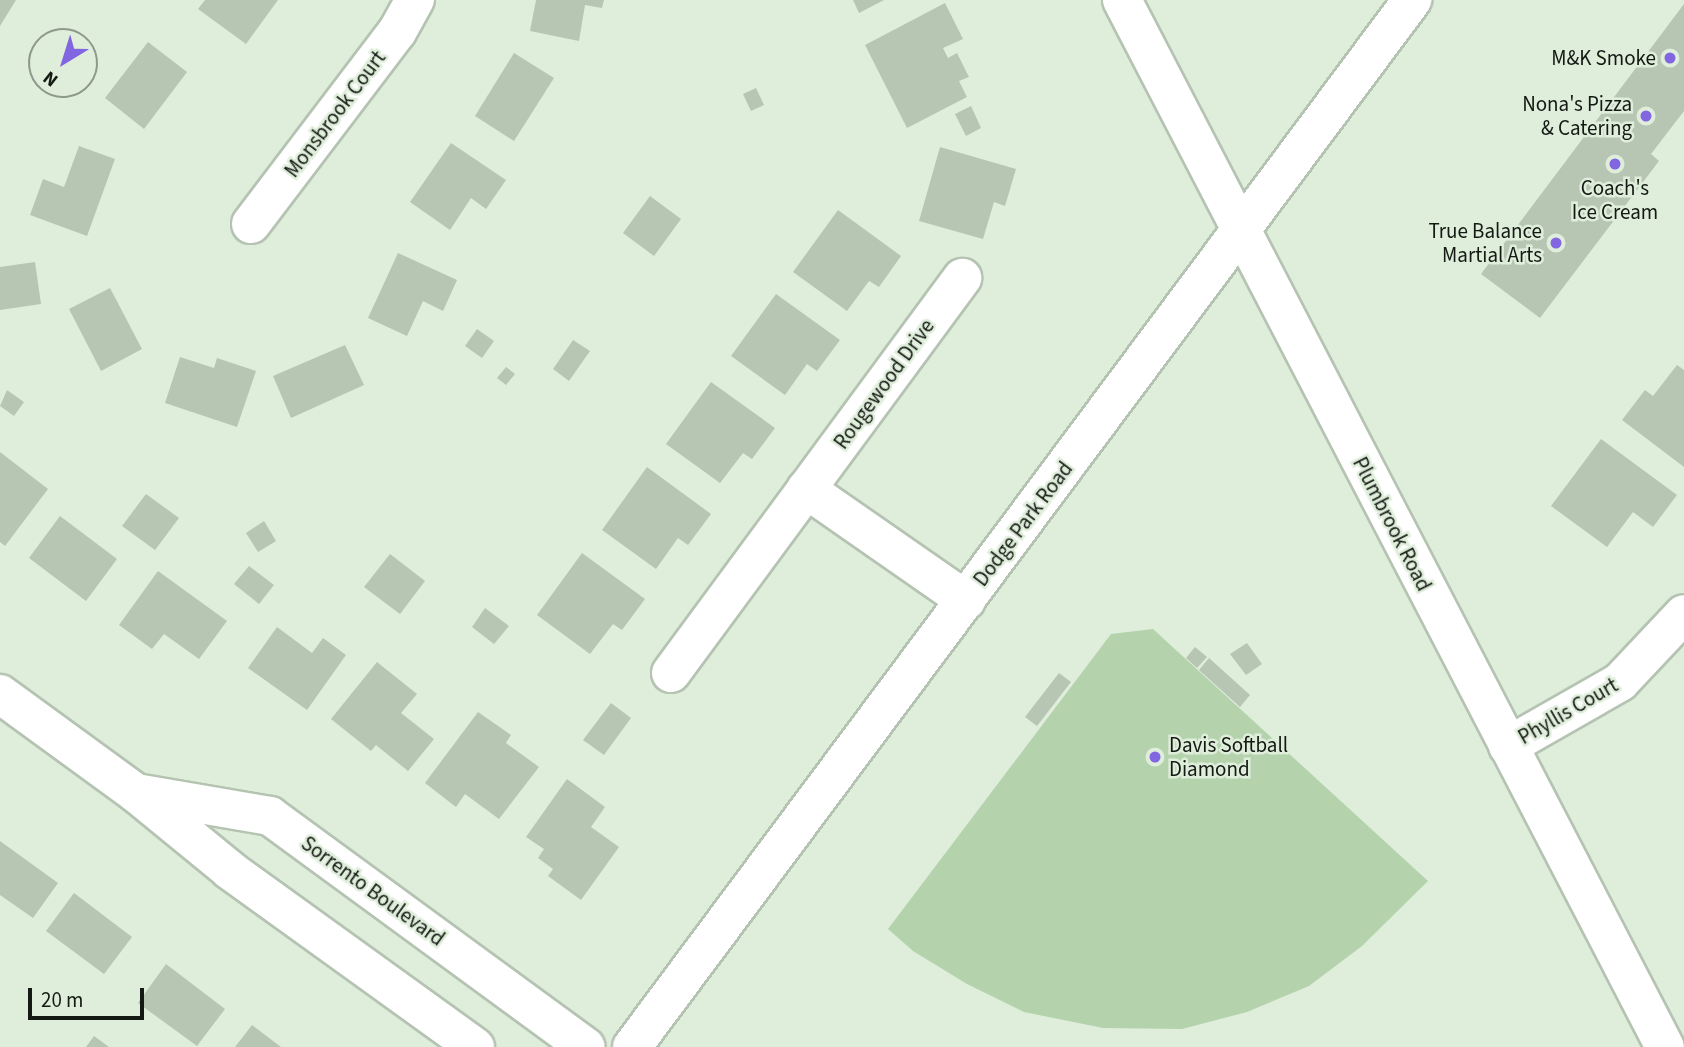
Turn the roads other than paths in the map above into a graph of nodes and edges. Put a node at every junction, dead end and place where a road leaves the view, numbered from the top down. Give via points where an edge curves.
1 (415, 0) edge
2 (1122, 0) edge
3 (1412, 0) edge
4 (251, 224) dead end
5 (1242, 229) junction
6 (962, 278) dead end
7 (806, 489) junction
8 (966, 600) junction
9 (1684, 614) edge
10 (671, 673) dead end
11 (0, 694) edge
12 (1508, 746) junction
13 (136, 793) junction
14 (475, 1047) edge
15 (586, 1047) edge
16 (632, 1047) edge
17 (1665, 1047) edge

1 - 4 street, Monsbrook Court via 397,32
2 - 5 street, Plumbrook Road
3 - 5 street, Dodge Park Road
5 - 8 street, Dodge Park Road
5 - 12 street, Plumbrook Road
6 - 7 street, Rougewood Drive
7 - 8 street
7 - 10 street, Rougewood Drive
8 - 16 street, Dodge Park Road
9 - 12 street, Phyllis Court via 1620,682
11 - 13 street, Sorrento Boulevard
12 - 17 street, Plumbrook Road
13 - 14 street, Sorrento Boulevard via 230,870
13 - 15 street, Sorrento Boulevard via 271,816

